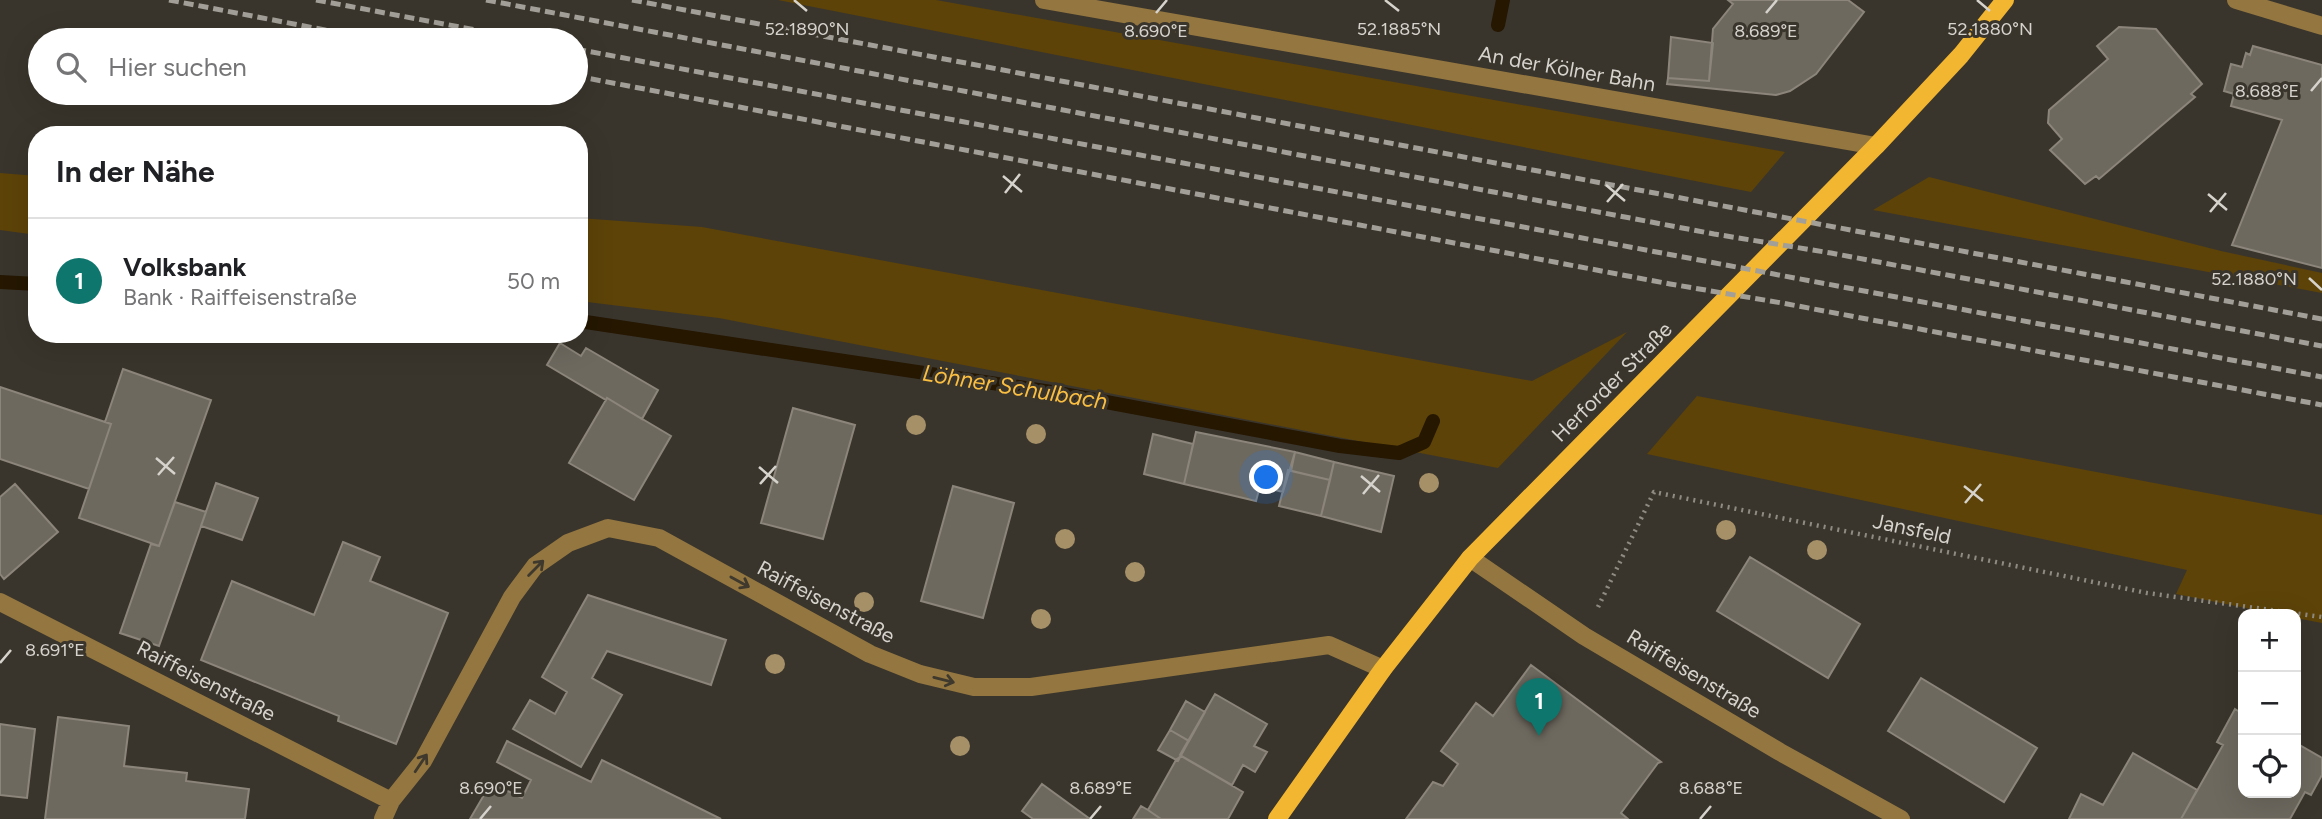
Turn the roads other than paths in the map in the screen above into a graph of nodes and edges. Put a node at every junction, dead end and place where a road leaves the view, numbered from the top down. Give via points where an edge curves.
1 (1044, 0) edge
2 (2005, 0) edge
3 (2236, 0) edge
4 (1111, 6) edge
5 (2322, 26) edge
6 (1876, 146) junction
7 (1471, 558) junction
8 (0, 602) edge
9 (1383, 669) junction
10 (391, 801) junction
11 (383, 819) edge
12 (1277, 819) edge
13 (1901, 819) edge

1 - 4 street, An der Kölner Bahn
2 - 6 main road, Herforder Straße
3 - 5 street
4 - 6 street, An der Kölner Bahn
6 - 7 main road, Herforder Straße
7 - 9 main road, Herforder Straße
7 - 13 street, Raiffeisenstraße via 1584,636
8 - 10 street, Raiffeisenstraße
10 -> 9 street, Raiffeisenstraße via 423,761 512,597 535,566 568,543 608,528 659,538 870,654 920,674 974,687 1031,687 1329,645
9 - 12 main road, Herforder Straße
10 - 11 street, Raiffeisenstraße

